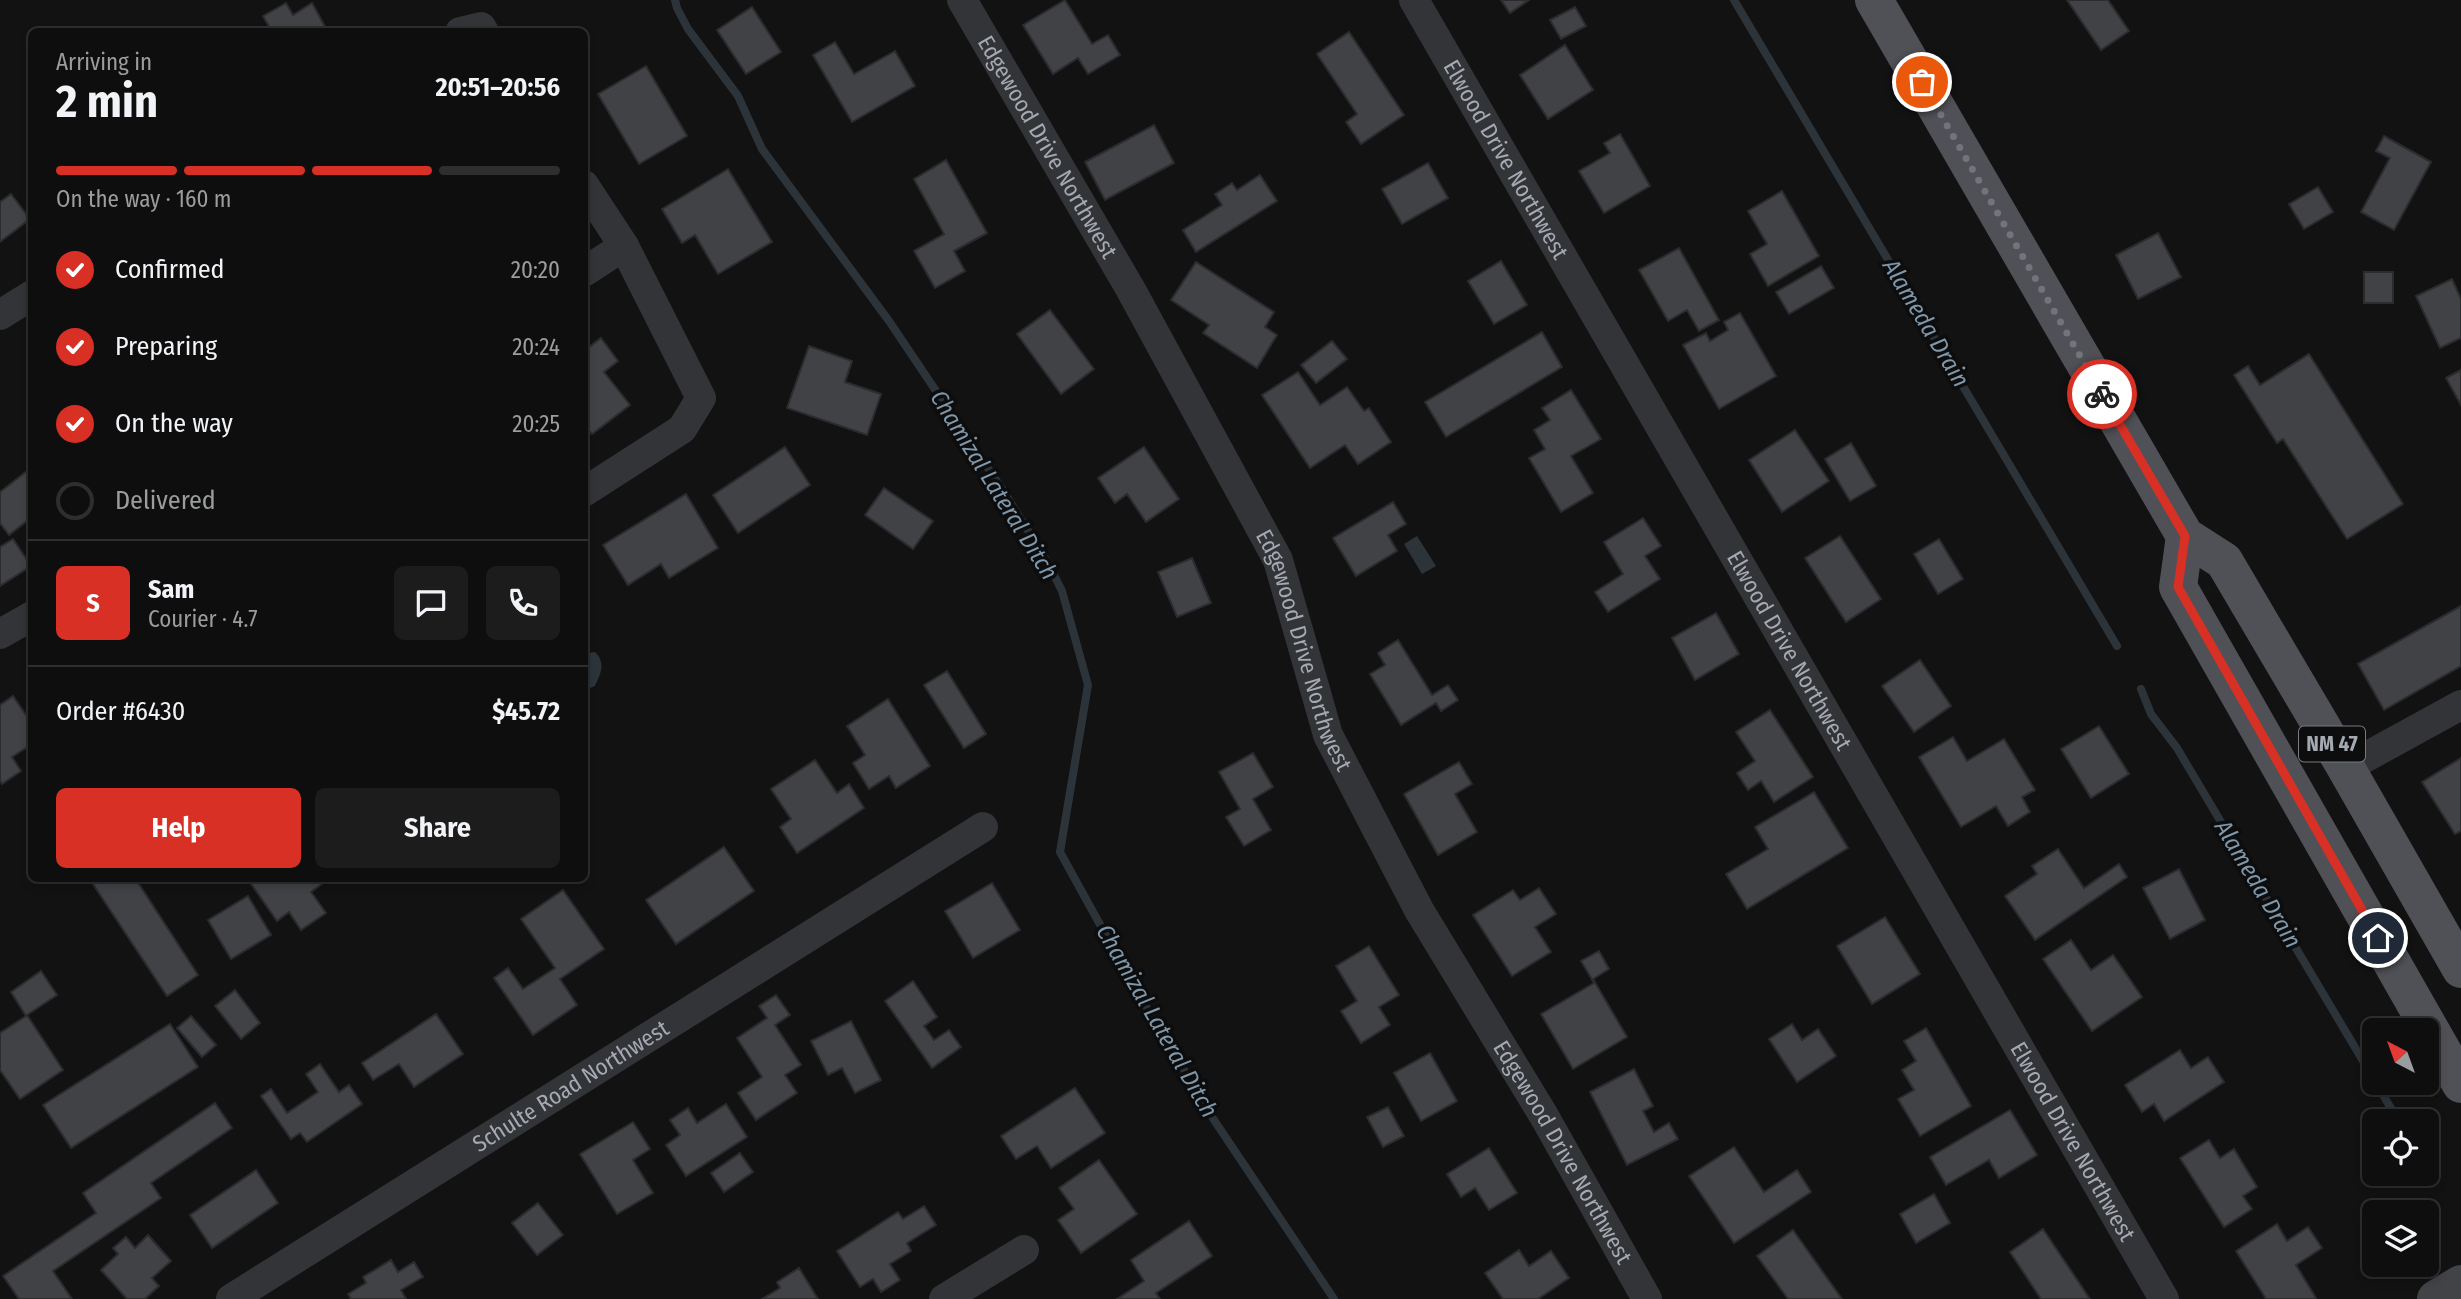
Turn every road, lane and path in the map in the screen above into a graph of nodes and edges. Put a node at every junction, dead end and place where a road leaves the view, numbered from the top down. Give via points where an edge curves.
1 (962, 0) edge
2 (1414, 0) edge
3 (1885, 4) edge
4 (588, 191) edge
5 (624, 246) junction
6 (588, 269) edge
7 (28, 298) edge
8 (0, 315) edge
9 (588, 489) edge
10 (2185, 536) junction
11 (28, 618) edge
12 (0, 634) edge
13 (2461, 705) edge
14 (2346, 768) junction
15 (983, 827) dead end
16 (2461, 969) edge
17 (2461, 1084) edge
18 (1024, 1250) dead end
19 (2461, 1284) edge
20 (231, 1299) edge
21 (944, 1299) edge
22 (1647, 1299) edge
23 (2165, 1299) edge
24 (2436, 1299) edge

1 - 22 street, Edgewood Drive Northwest via 1130,290 1278,560 1328,735 1419,910 1544,1116
2 - 23 street, Elwood Drive Northwest
3 - 10 main road, NM 47
4 - 5 street
5 - 6 street
5 - 9 street via 701,398 682,429
7 - 8 street
10 - 14 main road, NM 47 via 2224,561
10 - 17 main road, NM 47 via 2178,587
11 - 12 street
13 - 14 street
14 - 16 main road, NM 47
15 - 20 street, Schulte Road Northwest
18 - 21 street
19 - 24 main road

